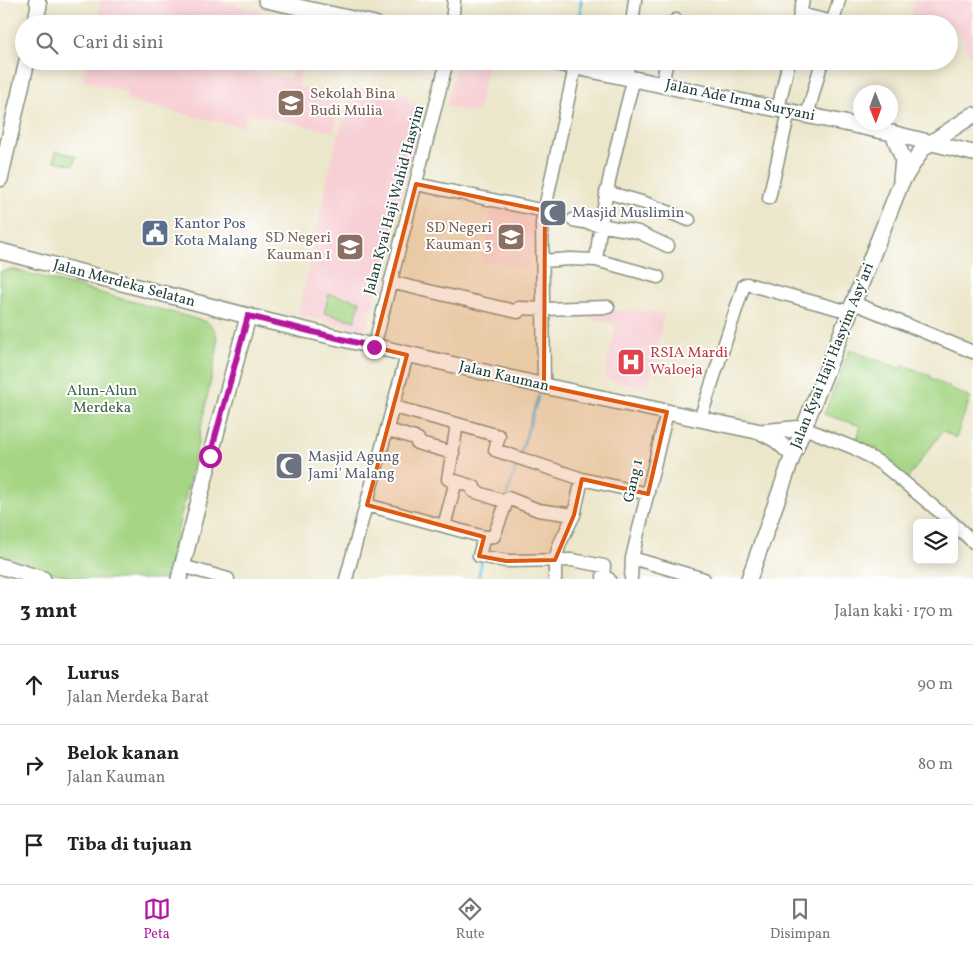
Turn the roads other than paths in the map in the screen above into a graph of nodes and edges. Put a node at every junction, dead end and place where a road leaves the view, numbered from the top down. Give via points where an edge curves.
1 (266, 0) edge
2 (454, 0) edge
3 (635, 0) edge
4 (803, 0) edge
5 (839, 0) edge
6 (41, 2) edge
7 (37, 15) edge
8 (334, 15) edge
9 (453, 15) edge
10 (633, 15) edge
11 (800, 15) edge
12 (835, 15) edge
13 (25, 70) edge
14 (445, 70) edge
15 (574, 70) edge
16 (590, 70) edge
17 (629, 70) edge
18 (665, 70) edge
19 (788, 70) edge
20 (820, 70) edge
21 (630, 78) junction
22 (662, 84) junction
23 (784, 111) junction
24 (973, 115) edge
25 (807, 116) junction
26 (893, 133) junction
27 (932, 142) junction
28 (973, 153) edge
29 (0, 179) edge
30 (901, 183) junction
31 (416, 184) junction
32 (606, 192) junction
33 (769, 198) dead end
34 (545, 211) junction
35 (573, 220) dead end
36 (689, 220) dead end
37 (600, 225) junction
38 (668, 246) dead end
39 (0, 251) edge
40 (596, 260) junction
41 (543, 261) junction
42 (658, 277) dead end
43 (390, 282) junction
44 (608, 307) dead end
45 (852, 307) junction
46 (544, 309) junction
47 (248, 316) junction
48 (374, 347) junction
49 (973, 352) edge
50 (407, 354) junction
51 (544, 386) junction
52 (394, 407) junction
53 (667, 412) junction
54 (700, 419) junction
55 (457, 424) junction
56 (804, 428) junction
57 (388, 430) junction
58 (761, 432) junction
59 (453, 453) junction
60 (793, 455) junction
61 (582, 479) junction
62 (456, 481) junction
63 (648, 494) junction
64 (505, 501) junction
65 (367, 505) junction
66 (574, 515) junction
67 (949, 519) edge
68 (444, 526) junction
69 (958, 527) edge
70 (487, 536) junction
71 (973, 542) edge
72 (632, 558) junction
73 (555, 560) junction
74 (0, 566) edge
75 (180, 573) edge
76 (0, 577) edge
77 (7, 579) edge
78 (44, 579) edge
79 (228, 579) edge
80 (346, 579) edge
81 (555, 579) edge
82 (609, 579) edge
83 (631, 579) edge
84 (704, 579) edge
85 (749, 579) edge

1 - 8 main road
2 - 9 street
3 - 10 street
4 - 11 street
5 - 12 street
6 - 7 main road
13 - 29 main road
14 - 31 street, Jalan Kyai Haji Wahid Hasyim
15 - 34 street
16 - 21 main road, Jalan Ade Irma Suryani
17 - 21 street
18 - 22 street
19 - 23 street
20 - 25 street
21 - 22 main road, Jalan Ade Irma Suryani
21 - 32 street
22 - 23 main road, Jalan Ade Irma Suryani
23 - 25 main road, Jalan Ade Irma Suryani
23 - 33 street
24 - 27 main road, Jalan Kyai Haji Hasyim Asy'ari
25 - 26 main road, Jalan Ade Irma Suryani
26 - 27 main road, Jalan Ade Irma Suryani
26 - 30 main road via 903,159
27 - 28 main road, Jalan Ade Irma Suryani
27 - 30 main road, Jalan Kyai Haji Hasyim Asy'ari via 923,148
30 - 45 main road, Jalan Kyai Haji Hasyim Asy'ari
31 - 34 street
31 - 43 street, Jalan Kyai Haji Wahid Hasyim
32 - 36 street
32 - 37 street
34 - 41 street via 542,222
35 - 37 street
37 - 38 street via 638,232
37 - 40 street
39 - 47 main road, Jalan Merdeka Selatan
40 - 41 street
40 - 42 street
41 - 46 street
43 - 46 street via 518,312 519,308
43 - 48 street, Jalan Kyai Haji Wahid Hasyim
44 - 46 street
45 - 49 street
45 - 54 street via 744,285
45 - 56 main road, Jalan Kyai Haji Hasyim Asy'ari
46 - 51 street
47 - 48 main road, Jalan Kauman
47 - 75 main road
48 - 50 main road, Jalan Kauman
50 - 51 main road, Jalan Kauman
50 - 52 street
51 - 53 main road, Jalan Kauman
52 - 55 street
52 - 57 street
53 - 54 main road, Jalan Kauman
53 - 63 street, Gang 1
54 - 58 main road, Jalan Kauman
55 - 59 street
55 - 61 street via 499,436 495,450
56 - 58 main road, Jalan Kauman
56 - 60 main road, Jalan Kyai Haji Hasyim Asy'ari
56 - 67 street via 854,448 882,464
57 - 59 street via 418,439 417,443
57 - 65 street
58 - 60 main road, Jalan Kauman
59 - 62 street via 448,479
60 - 85 main road, Jalan Kyai Haji Hasyim Asy'ari
61 - 63 street
61 - 66 street
62 - 64 street via 474,487 473,491
62 - 68 street
63 - 72 street, Gang 1
64 - 66 street via 508,498 538,510
64 - 70 street via 494,536
65 - 68 street
65 - 80 street
66 - 73 street
68 - 70 street
69 - 71 street
70 - 73 street via 479,556 506,561
72 - 83 street, Gang 1
72 - 84 street
73 - 81 street
73 - 82 street via 604,566 603,578
74 - 78 main road
75 - 79 street
76 - 77 main road

